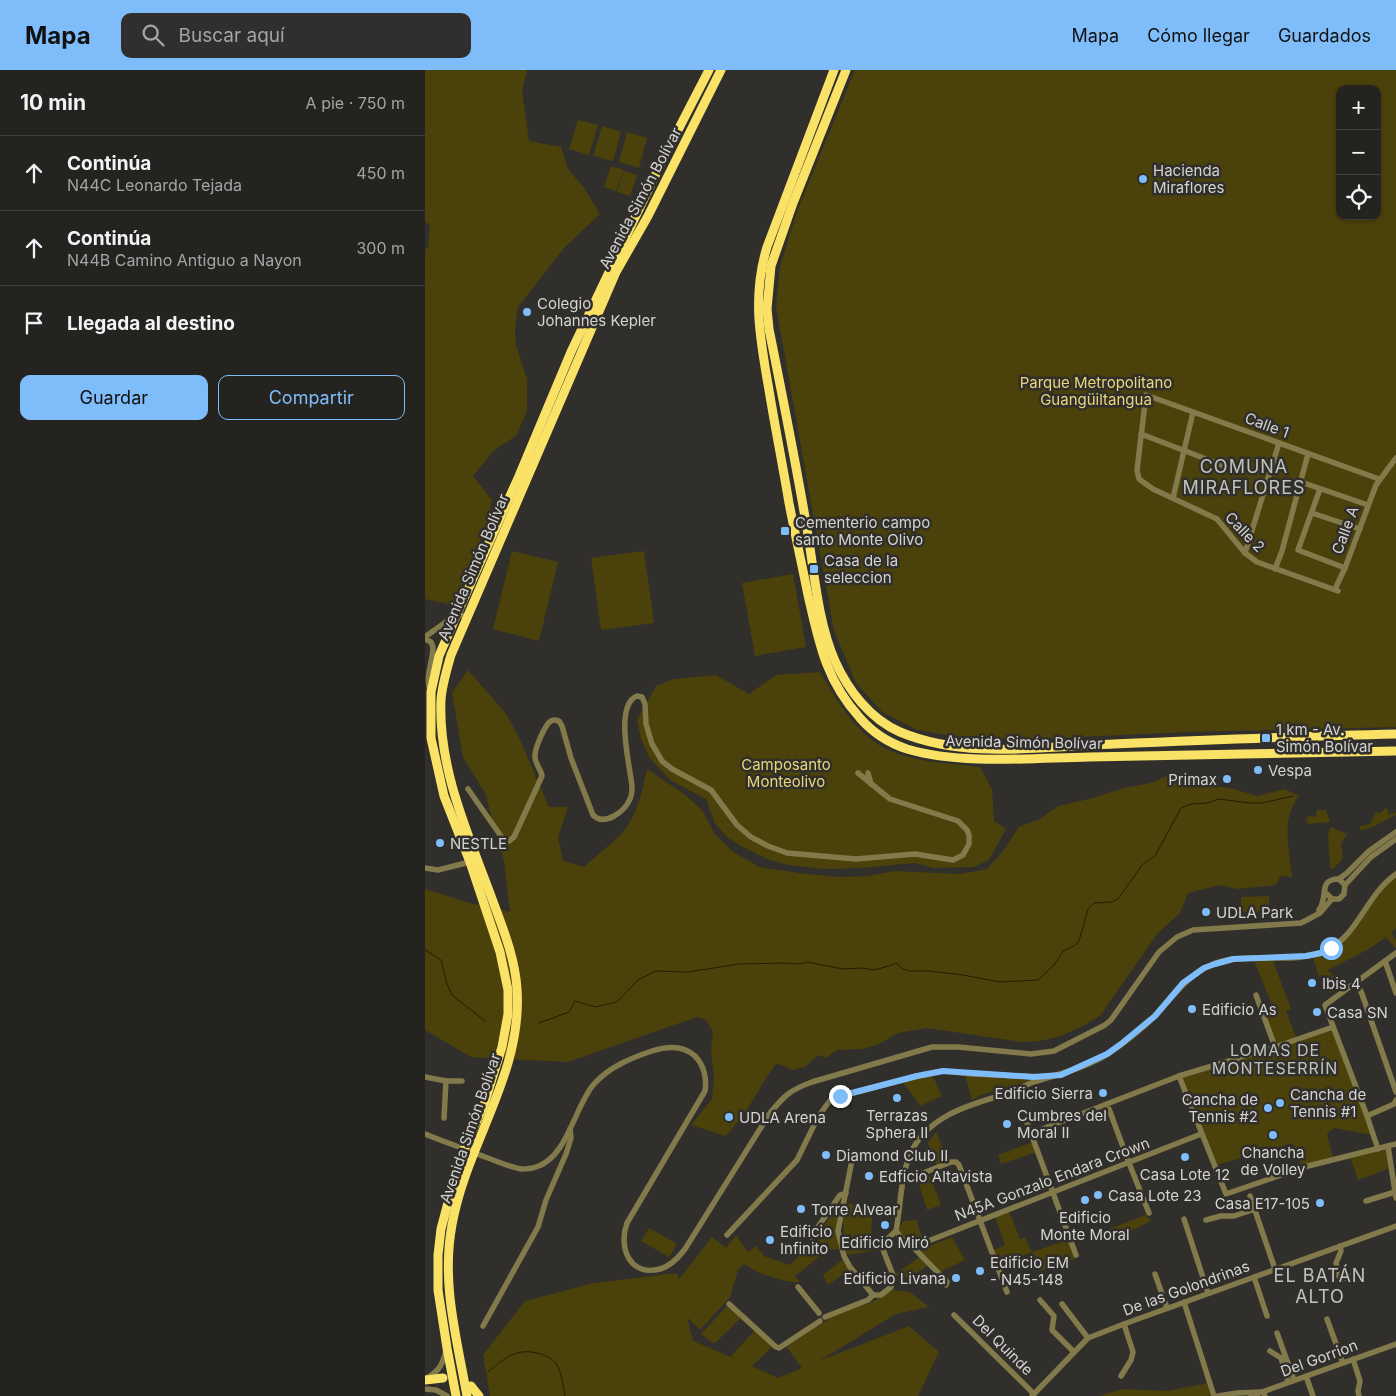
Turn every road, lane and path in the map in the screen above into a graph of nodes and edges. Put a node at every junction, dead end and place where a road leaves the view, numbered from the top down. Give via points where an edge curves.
1 (709, 70) edge
2 (721, 70) edge
3 (834, 70) edge
4 (846, 70) edge
5 (1193, 412) junction
6 (1141, 434) junction
7 (1279, 443) junction
8 (1183, 451) junction
9 (1308, 454) junction
10 (1396, 458) edge
11 (1227, 467) dead end
12 (796, 472) junction
13 (784, 475) junction
14 (1379, 479) junction
15 (1301, 482) junction
16 (1320, 489) junction
17 (1173, 498) junction
18 (1368, 504) junction
19 (1312, 513) junction
20 (1360, 529) junction
21 (1245, 553) junction
22 (1345, 568) junction
23 (1275, 569) junction
24 (1337, 590) joint
25 (457, 614) junction
26 (467, 617) junction
27 (425, 638) edge
28 (431, 692) junction
29 (1396, 734) edge
30 (1396, 750) edge
31 (858, 773) dead end
32 (868, 773) dead end
33 (871, 784) junction
34 (468, 789) dead end
35 (1396, 832) edge
36 (1396, 839) edge
37 (469, 862) junction
38 (425, 868) edge
39 (1396, 874) edge
40 (1339, 878) junction
41 (1345, 885) junction
42 (1325, 892) junction
43 (1332, 899) junction
44 (1309, 920) junction
45 (1396, 953) edge
46 (1385, 961) junction
47 (1356, 981) junction
48 (1396, 993) edge
49 (1256, 995) dead end
50 (1333, 1027) junction
51 (1275, 1047) junction
52 (1053, 1076) junction
53 (1179, 1076) junction
54 (425, 1077) edge
55 (446, 1081) junction
56 (462, 1081) dead end
57 (1396, 1092) edge
58 (1395, 1102) edge
59 (1109, 1109) dead end
60 (1367, 1116) junction
61 (445, 1118) dead end
62 (1026, 1120) dead end
63 (570, 1129) junction
64 (1032, 1133) junction
65 (425, 1134) edge
66 (1201, 1134) junction
67 (1396, 1144) edge
68 (1388, 1146) junction
69 (1378, 1149) junction
70 (853, 1155) dead end
71 (1129, 1163) junction
72 (903, 1182) junction
73 (1395, 1192) edge
74 (846, 1193) junction
75 (1054, 1193) junction
76 (1250, 1196) dead end
77 (1396, 1198) edge
78 (1366, 1201) dead end
79 (1255, 1209) junction
80 (1149, 1213) dead end
81 (1184, 1219) dead end
82 (1207, 1220) dead end
83 (980, 1221) junction
84 (1396, 1226) edge
85 (896, 1231) junction
86 (727, 1235) dead end
87 (811, 1237) dead end
88 (1340, 1246) junction
89 (913, 1247) junction
90 (1076, 1254) dead end
91 (1275, 1269) junction
92 (1155, 1274) dead end
93 (1351, 1276) dead end
94 (1254, 1277) junction
95 (946, 1285) dead end
96 (798, 1287) dead end
97 (1007, 1292) dead end
98 (1209, 1293) junction
99 (873, 1295) junction
100 (1040, 1300) dead end
101 (1183, 1302) junction
102 (729, 1304) dead end
103 (1062, 1304) dead end
104 (1167, 1308) junction
105 (954, 1315) dead end
106 (1267, 1316) dead end
107 (822, 1319) junction
108 (1327, 1319) dead end
109 (1124, 1324) junction
110 (483, 1326) dead end
111 (1277, 1333) dead end
112 (1088, 1338) junction
113 (1396, 1344) edge
114 (447, 1348) junction
115 (1270, 1351) dead end
116 (1074, 1352) junction
117 (1353, 1359) junction
118 (1343, 1363) junction
119 (1121, 1376) dead end
120 (1306, 1376) junction
121 (443, 1378) dead end
122 (425, 1379) edge
123 (1291, 1381) junction
124 (471, 1386) dead end
125 (425, 1389) edge
126 (1264, 1394) edge
127 (1033, 1395) edge
128 (447, 1396) edge
129 (456, 1396) edge
130 (467, 1396) edge
131 (479, 1396) edge
132 (1214, 1396) edge
133 (1218, 1396) edge
134 (1251, 1396) edge
135 (1313, 1396) edge
136 (1359, 1396) edge

1 - 25 highway, Avenida Simón Bolívar via 661,161 571,352
2 - 26 highway, Avenida Simón Bolívar via 648,216 616,272
3 - 13 highway, Avenida Simón Bolívar via 759,276 758,321
4 - 12 highway, Avenida Simón Bolívar via 771,266 767,309 769,329
5 - 6 street, Calle 1 via 1146,395
5 - 7 street, Calle 1
5 - 8 street
6 - 8 street
6 - 17 street, Calle 2 via 1139,479
7 - 9 street, Calle 1
7 - 21 street
8 - 11 street
8 - 17 street
9 - 14 street, Calle 1
9 - 15 street
10 - 14 street, Calle A
12 - 13 highway
12 - 29 highway, Avenida Simón Bolívar via 820,606 832,652 845,680 860,700 872,714 898,731 964,748
13 - 30 highway, Avenida Simón Bolívar via 812,610 829,671 838,691 861,720 874,732 906,749 968,758 1023,759
14 - 18 street, Calle A
15 - 16 street
15 - 23 street via 1283,551
16 - 18 street
16 - 19 street
17 - 21 street, Calle 2 via 1217,519
18 - 20 street, Calle A
19 - 20 street
19 - 22 street via 1298,550
20 - 22 street, Calle A
21 - 23 street, Calle 2
22 - 24 street, Calle A
23 - 24 street, Calle 2
25 - 26 street
25 - 27 street
25 - 28 highway, Avenida Simón Bolívar via 439,656
26 - 130 highway, Avenida Simón Bolívar via 445,677 441,733 445,761 509,949 517,997 515,1030 506,1068 496,1101 466,1172 452,1224 447,1269 453,1325
27 - 28 street via 433,647 428,677
28 - 37 highway, Avenida Simón Bolívar via 431,731 436,763 444,796
31 - 33 street
32 - 33 street
33 - 34 street via 890,799 958,821 969,835 969,844 963,855 953,860 915,854 857,859 787,853 768,846 737,825 711,790 662,761 650,738 645,704 642,697 637,696 631,698 625,718 632,792 626,804 611,818 605,820 593,815 559,721 550,722 543,730 535,754 542,776 514,837 509,841 503,839
35 - 40 street
36 - 41 street via 1371,857
37 - 38 street via 438,870
37 - 114 highway, Avenida Simón Bolívar via 505,969 507,1014 496,1067 461,1158 441,1229 438,1290
39 - 52 street via 1378,891 1349,933 1331,948 1306,956 1233,959 1204,968 1187,980 1155,1016 1107,1054 1071,1072
40 - 41 street
40 - 42 street via 1327,883
41 - 43 street via 1342,897
42 - 43 street
42 - 44 street via 1324,903
43 - 44 street
44 - 63 street via 1294,924 1193,930 1184,934 1159,952 1111,1020 1055,1051 1031,1054 932,1047 797,1088 785,1095 770,1113 685,1249 673,1262 660,1269 645,1269 632,1262 624,1246 623,1232 703,1096 706,1086 700,1062 687,1050 668,1047 611,1069 592,1086
45 - 46 street
46 - 47 street
46 - 48 street
47 - 50 street via 1325,1005
47 - 57 street
49 - 51 street
50 - 51 street
50 - 60 street
51 - 53 street
52 - 72 street via 968,1105 931,1126 915,1144
52 - 86 street via 943,1071 831,1099 818,1117 797,1160
53 - 64 street
53 - 66 street
54 - 55 street
55 - 56 street
55 - 61 street
58 - 60 street
59 - 71 street
60 - 69 street
62 - 64 street
63 - 65 street via 552,1158 540,1166 523,1169
63 - 110 street via 566,1154 538,1227
64 - 75 street
66 - 69 street via 1226,1194 1304,1168
66 - 71 street, N45A Gonzalo Endara Crown
67 - 68 street
68 - 69 street
68 - 73 street
70 - 74 street
71 - 75 street, N45A Gonzalo Endara Crown
71 - 80 street
72 - 83 street via 956,1162
72 - 85 street
73 - 77 street
73 - 78 street
74 - 87 street via 840,1195
74 - 99 street via 838,1232 850,1267
75 - 83 street, N45A Gonzalo Endara Crown
75 - 90 street
76 - 79 street
79 - 82 street
79 - 91 street
81 - 98 street
83 - 89 street, N45A Gonzalo Endara Crown
83 - 97 street
84 - 88 street, De las Golondrinas
85 - 89 street via 906,1244
85 - 99 street via 882,1247 893,1275 891,1287
88 - 91 street, De las Golondrinas
88 - 93 street via 1336,1263 1339,1277
89 - 95 street via 947,1282
91 - 94 street, De las Golondrinas
92 - 104 street
94 - 98 street, De las Golondrinas
94 - 106 street
96 - 107 street via 819,1313 816,1317
98 - 101 street, De las Golondrinas
99 - 107 street
100 - 116 street via 1054,1316 1052,1330
101 - 104 street, De las Golondrinas
101 - 132 street
102 - 107 street via 779,1348
103 - 112 street
104 - 109 street, De las Golondrinas
105 - 127 street, Del Quinde
108 - 118 street
109 - 112 street, De las Golondrinas
109 - 119 street via 1133,1352
111 - 123 street
112 - 116 street, De las Golondrinas
113 - 117 street, Del Gorrion
114 - 122 street via 443,1364
114 - 129 highway, Avenida Simón Bolívar
115 - 123 street via 1281,1358
116 - 127 street, De las Golondrinas
117 - 118 street, Del Gorrion
117 - 136 street via 1360,1381
118 - 120 street, Del Gorrion
120 - 123 street, Del Gorrion
120 - 135 street
121 - 122 highway
123 - 126 street, Del Gorrion
124 - 131 highway
125 - 128 street
126 - 133 street
126 - 134 street, Del Gorrion

